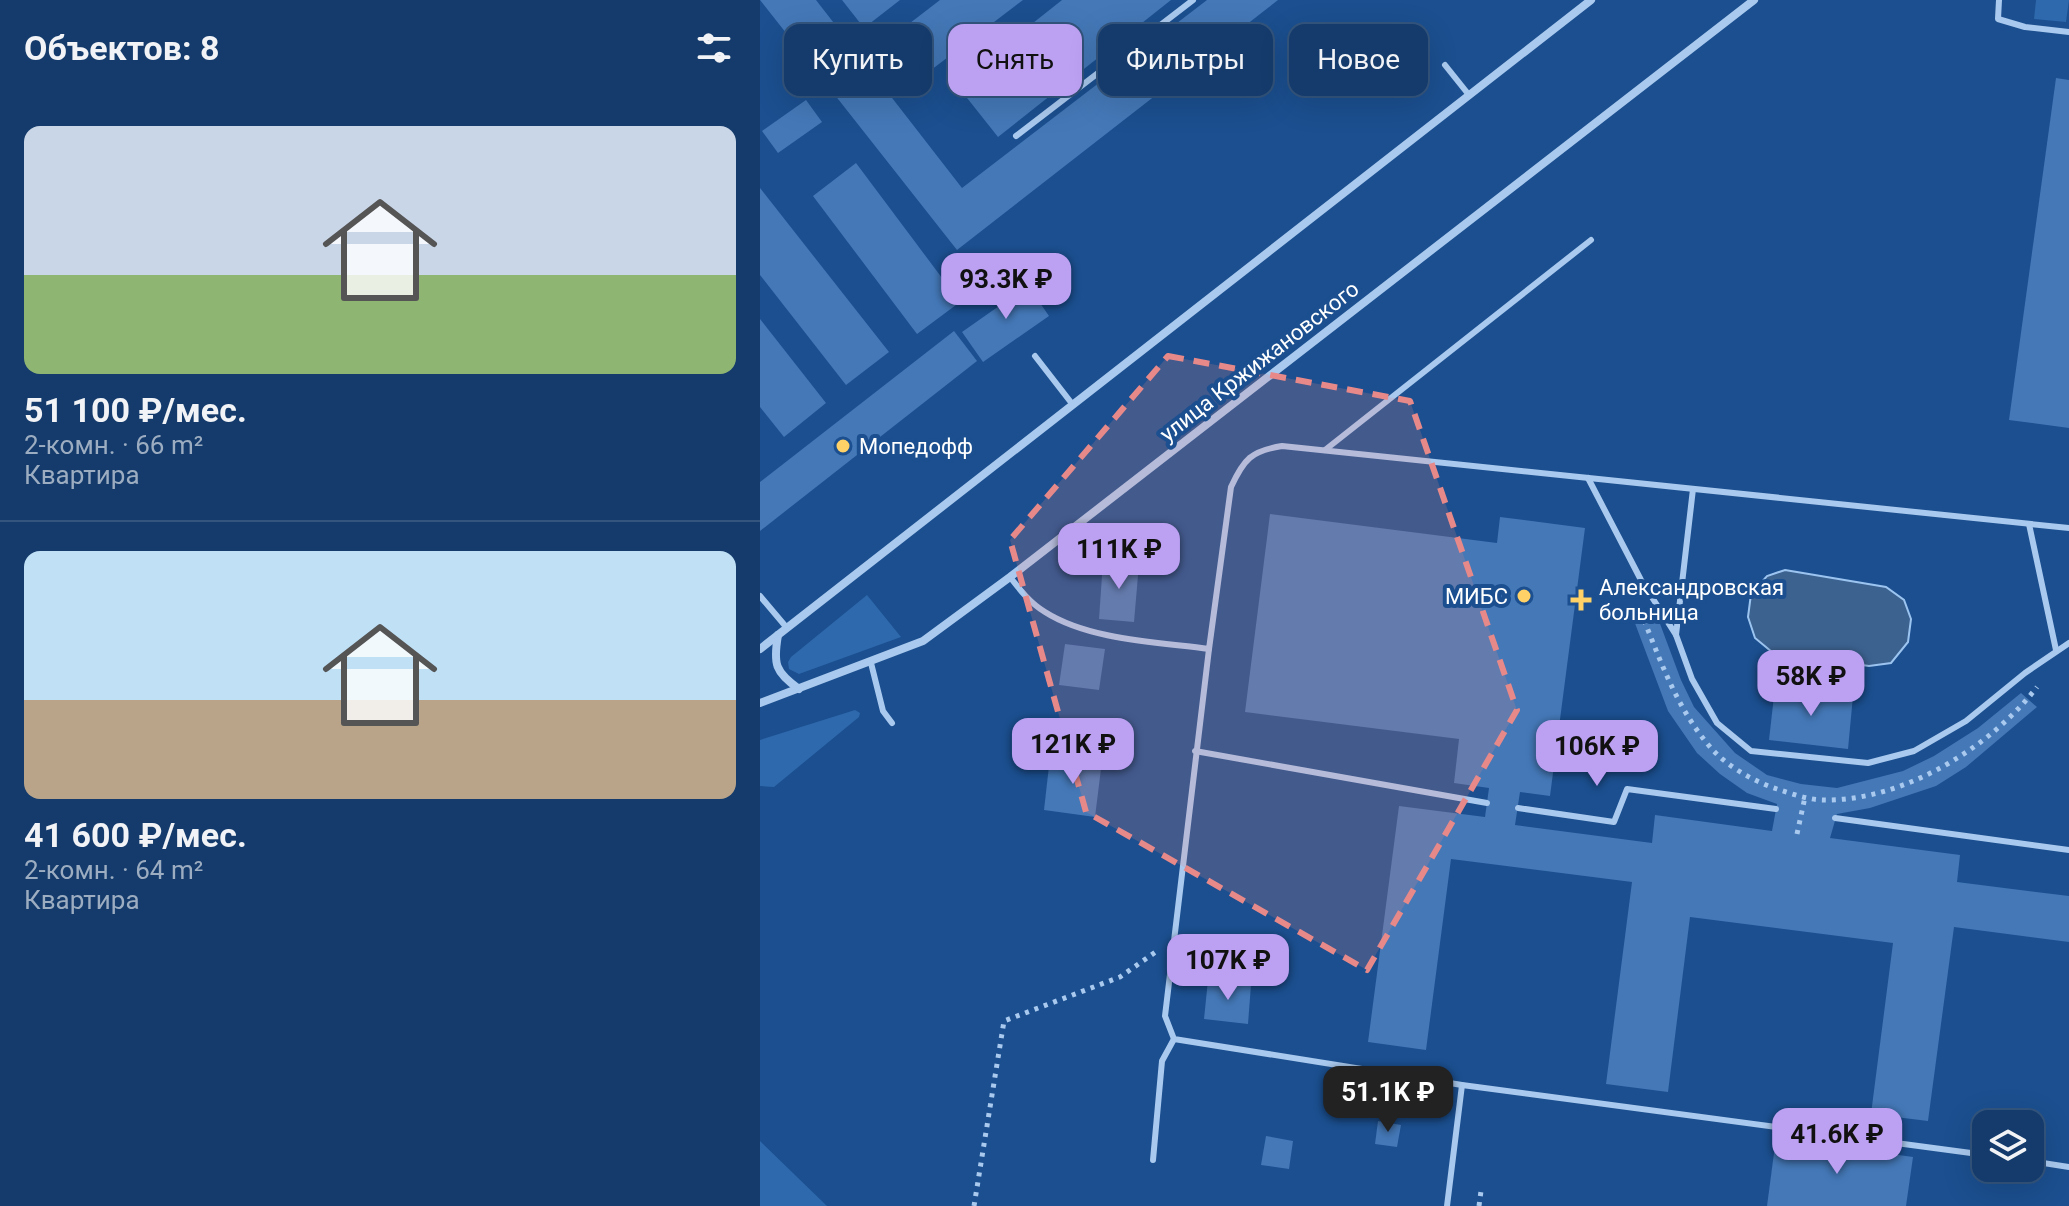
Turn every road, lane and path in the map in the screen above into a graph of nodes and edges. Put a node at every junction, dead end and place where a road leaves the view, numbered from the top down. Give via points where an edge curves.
1 (1193, 0) edge
2 (1591, 0) edge
3 (1754, 0) edge
4 (1999, 0) edge
5 (2069, 32) edge
6 (1445, 65) dead end
7 (1469, 95) junction
8 (1016, 136) dead end
9 (1591, 240) dead end
10 (1035, 356) dead end
11 (1073, 405) junction
12 (1325, 450) junction
13 (1588, 478) junction
14 (1693, 489) junction
15 (2029, 524) junction
16 (2069, 528) edge
17 (1010, 577) junction
18 (760, 596) edge
19 (787, 628) junction
20 (779, 635) junction
21 (1676, 635) junction
22 (2069, 643) edge
23 (760, 649) edge
24 (1209, 649) junction
25 (2056, 650) junction
26 (871, 663) junction
27 (799, 689) junction
28 (760, 703) edge
29 (892, 723) dead end
30 (1195, 751) junction
31 (1805, 797) dead end
32 (1487, 803) dead end
33 (1518, 808) dead end
34 (1776, 809) dead end
35 (1835, 818) dead end
36 (1797, 834) dead end
37 (2069, 850) edge
38 (1174, 939) junction
39 (1174, 1039) junction
40 (1462, 1085) junction
41 (1972, 1153) edge
42 (1153, 1160) dead end
43 (2044, 1163) edge
44 (2069, 1167) edge
45 (1481, 1191) dead end
46 (974, 1206) edge
47 (1447, 1206) edge
48 (1479, 1206) edge

1 - 8 lane
2 - 7 street
3 - 17 street, улица Кржижановского
4 - 5 lane via 1998,19
6 - 7 lane
7 - 11 street
9 - 12 lane
10 - 11 lane
11 - 19 street
12 - 13 lane
12 - 24 lane via 1258,449 1241,466 1231,487
13 - 14 lane
13 - 21 lane
14 - 15 lane
14 - 21 lane
15 - 16 lane
15 - 25 lane
17 - 24 lane via 1046,613 1090,632
17 - 26 street, улица Кржижановского via 923,641
18 - 19 lane
19 - 20 street
20 - 23 street
20 - 27 street via 776,666
21 - 25 lane via 1692,679 1717,723 1751,751 1868,763 1914,751 1966,721
22 - 25 lane
24 - 30 lane
26 - 27 street, улица Кржижановского
26 - 29 lane via 883,711
27 - 28 street, улица Кржижановского
30 - 32 lane
30 - 38 lane
31 - 36 path
33 - 34 lane via 1614,822 1627,789
35 - 37 lane
38 - 39 lane via 1165,1016
38 - 46 path via 1120,977 1004,1021
39 - 40 lane
39 - 42 lane via 1162,1061
40 - 41 lane
40 - 47 lane
43 - 44 lane
45 - 48 path

